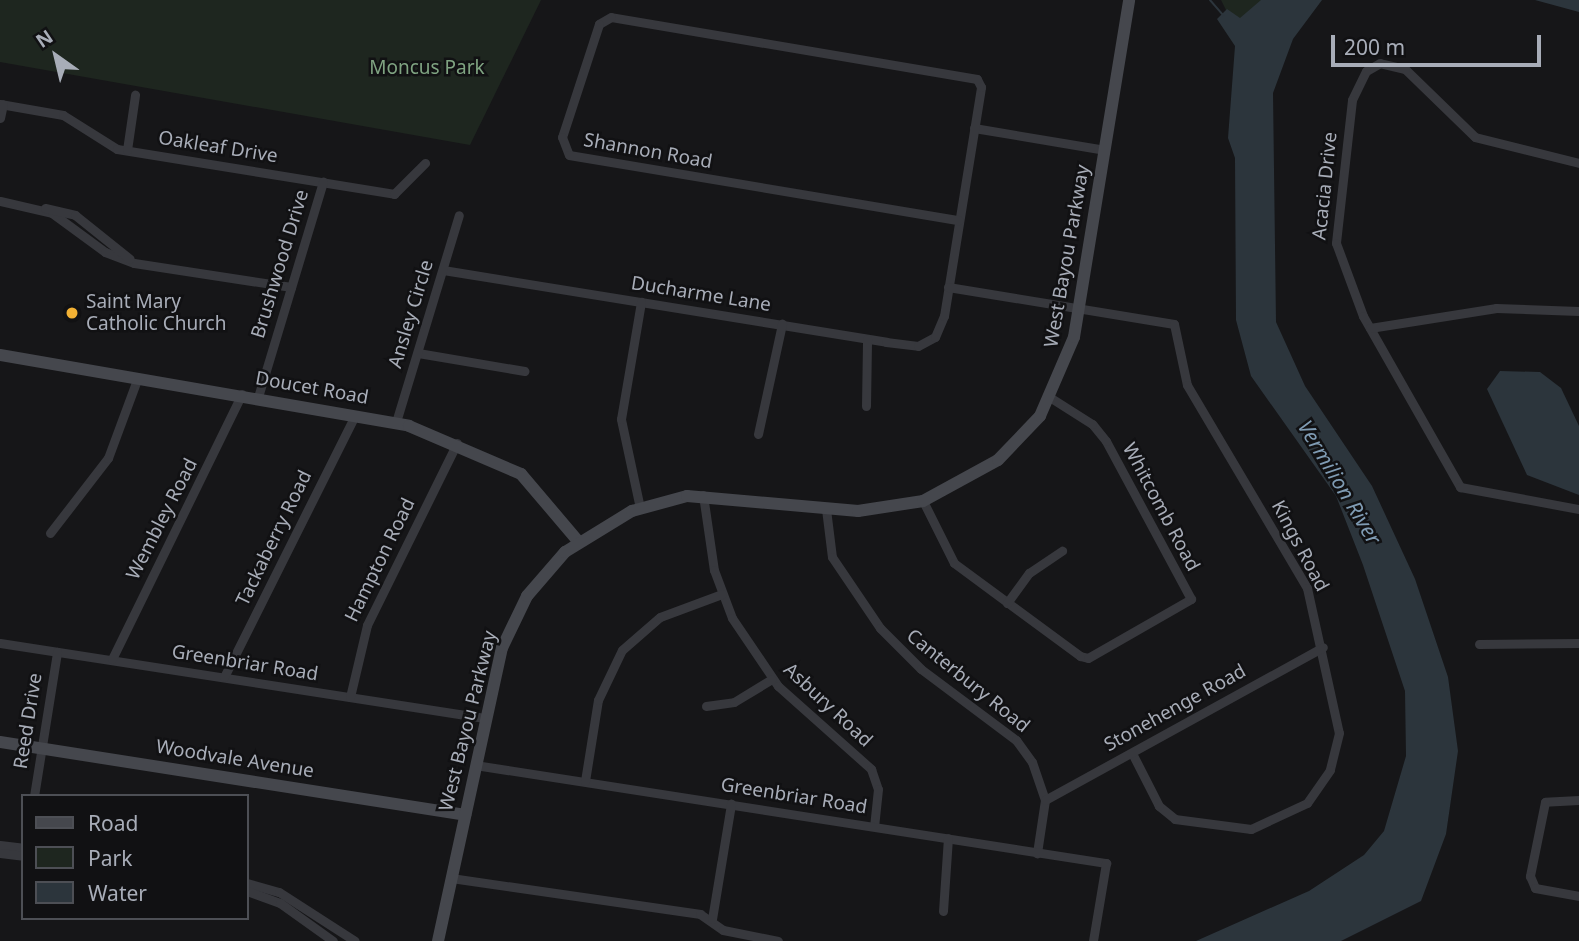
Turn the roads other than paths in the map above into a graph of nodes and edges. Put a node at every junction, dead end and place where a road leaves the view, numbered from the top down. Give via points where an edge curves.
1 (1129, 0) edge
2 (135, 95) dead end
3 (1, 104) edge
4 (0, 118) edge
5 (974, 128) junction
6 (127, 150) junction
7 (1105, 150) junction
8 (425, 163) dead end
9 (1579, 163) edge
10 (323, 182) junction
11 (0, 201) edge
12 (459, 215) dead end
13 (959, 220) junction
14 (443, 270) junction
15 (291, 287) junction
16 (948, 287) junction
17 (641, 302) junction
18 (1079, 308) junction
19 (1579, 311) edge
20 (942, 323) joint
21 (782, 324) junction
22 (1370, 328) junction
23 (867, 339) junction
24 (418, 353) junction
25 (0, 355) edge
26 (524, 371) dead end
27 (138, 377) junction
28 (243, 394) junction
29 (258, 397) junction
30 (1051, 398) junction
31 (866, 406) dead end
32 (355, 415) junction
33 (396, 422) junction
34 (758, 434) dead end
35 (457, 443) junction
36 (703, 495) junction
37 (923, 502) junction
38 (640, 508) junction
39 (826, 509) junction
40 (1579, 509) edge
41 (50, 533) dead end
42 (578, 541) junction
43 (1062, 551) dead end
44 (722, 594) junction
45 (1007, 603) junction
46 (0, 643) edge
47 (1579, 643) edge
48 (1479, 644) dead end
49 (1322, 647) junction
50 (57, 652) junction
51 (112, 659) junction
52 (224, 677) junction
53 (772, 679) junction
54 (350, 697) junction
55 (706, 706) dead end
56 (485, 718) junction
57 (0, 742) edge
58 (42, 748) junction
59 (1132, 752) junction
60 (475, 765) junction
61 (585, 781) junction
62 (34, 794) edge
63 (1045, 800) junction
64 (1579, 800) edge
65 (731, 804) junction
66 (465, 815) junction
67 (874, 826) junction
68 (948, 838) junction
69 (0, 845) edge
70 (21, 848) edge
71 (0, 853) edge
72 (1037, 853) junction
73 (21, 856) edge
74 (451, 878) junction
75 (248, 887) edge
76 (1579, 896) edge
77 (943, 911) dead end
78 (306, 916) junction
79 (712, 919) junction
80 (742, 938) edge
81 (333, 941) edge
82 (355, 941) edge
83 (438, 941) edge
84 (778, 941) edge
85 (1093, 941) edge

1 - 7 street, West Bayou Parkway
2 - 6 street
3 - 4 street
3 - 6 street, Oakleaf Drive via 64,115 98,141
5 - 7 street
5 - 13 street, Shannon Road
5 - 13 street, Shannon Road via 981,87 974,77 611,17 599,24 562,138 573,157
6 - 10 street, Oakleaf Drive
7 - 18 street, West Bayou Parkway
8 - 10 street, Oakleaf Drive via 397,194
9 - 22 street, Acacia Drive via 1475,137 1399,65 1380,63 1366,71 1352,100 1336,243 1339,266
10 - 15 street, Brushwood Drive
11 - 15 street via 40,208 106,252 134,263
12 - 14 street, Ansley Circle
13 - 16 street, Shannon Road
14 - 17 street, Ducharme Lane
14 - 24 street, Ansley Circle
15 - 29 street, Brushwood Drive
16 - 18 street, Kings Road
16 - 20 street, Shannon Road
17 - 21 street, Ducharme Lane
17 - 38 street via 621,419
18 - 30 street, West Bayou Parkway
18 - 49 street, Kings Road via 1175,326 1184,379 1303,579
19 - 22 street via 1496,307
20 - 23 street, Ducharme Lane via 924,345
21 - 23 street, Ducharme Lane
21 - 34 street
22 - 40 street, Acacia Drive via 1460,487
23 - 31 street
24 - 26 street
24 - 33 street, Ansley Circle
25 - 27 street, Doucet Road
27 - 28 street, Doucet Road
27 - 41 street via 108,458
28 - 29 street, Doucet Road
28 - 51 street, Wembley Road
29 - 32 street, Doucet Road
30 - 37 street, West Bayou Parkway via 998,460
30 - 45 street, Whitcomb Road via 1092,424 1106,441 1191,599 1087,658
32 - 33 street, Doucet Road
32 - 52 street, Tackaberry Road
33 - 35 street, Doucet Road
35 - 42 street, Doucet Road via 521,474
35 - 54 street, Hampton Road via 367,625
36 - 38 street, West Bayou Parkway
36 - 39 street, West Bayou Parkway
36 - 44 street, Asbury Road
37 - 39 street, West Bayou Parkway via 870,511
37 - 45 street, Whitcomb Road via 947,556
38 - 42 street, West Bayou Parkway
39 - 63 street, Canterbury Road via 827,546 868,612 906,657 1016,740
42 - 56 street, West Bayou Parkway via 518,611
43 - 45 street via 1029,573
44 - 53 street, Asbury Road
44 - 61 street via 660,617 622,650 598,700
46 - 50 street, Greenbriar Road
47 - 48 street
49 - 59 street, Stonehenge Road
49 - 59 street, Kings Road via 1338,713 1337,746 1324,782 1291,815 1243,830 1175,819 1159,806
50 - 51 street, Greenbriar Road
50 - 58 street, Reed Drive
51 - 52 street, Greenbriar Road
52 - 54 street, Greenbriar Road
53 - 55 street via 743,698
53 - 67 street, Asbury Road via 871,769 878,789
54 - 56 street, Greenbriar Road
56 - 60 street, West Bayou Parkway
57 - 58 street, Woodvale Avenue
58 - 62 street, Reed Drive
58 - 66 street, Woodvale Avenue
59 - 63 street, Stonehenge Road
60 - 61 street, Greenbriar Road
60 - 66 street, West Bayou Parkway
61 - 65 street, Greenbriar Road
63 - 72 street
64 - 76 street via 1554,796 1545,802 1530,876 1535,888
65 - 67 street, Greenbriar Road
65 - 79 street
66 - 74 street, West Bayou Parkway
67 - 68 street, Greenbriar Road
68 - 72 street, Greenbriar Road
68 - 77 street
69 - 70 street
71 - 73 street
72 - 85 street, Greenbriar Road via 1106,863
74 - 79 street
74 - 83 street, West Bayou Parkway
75 - 78 street
78 - 81 street
78 - 82 street
79 - 80 street via 721,930
80 - 84 street

